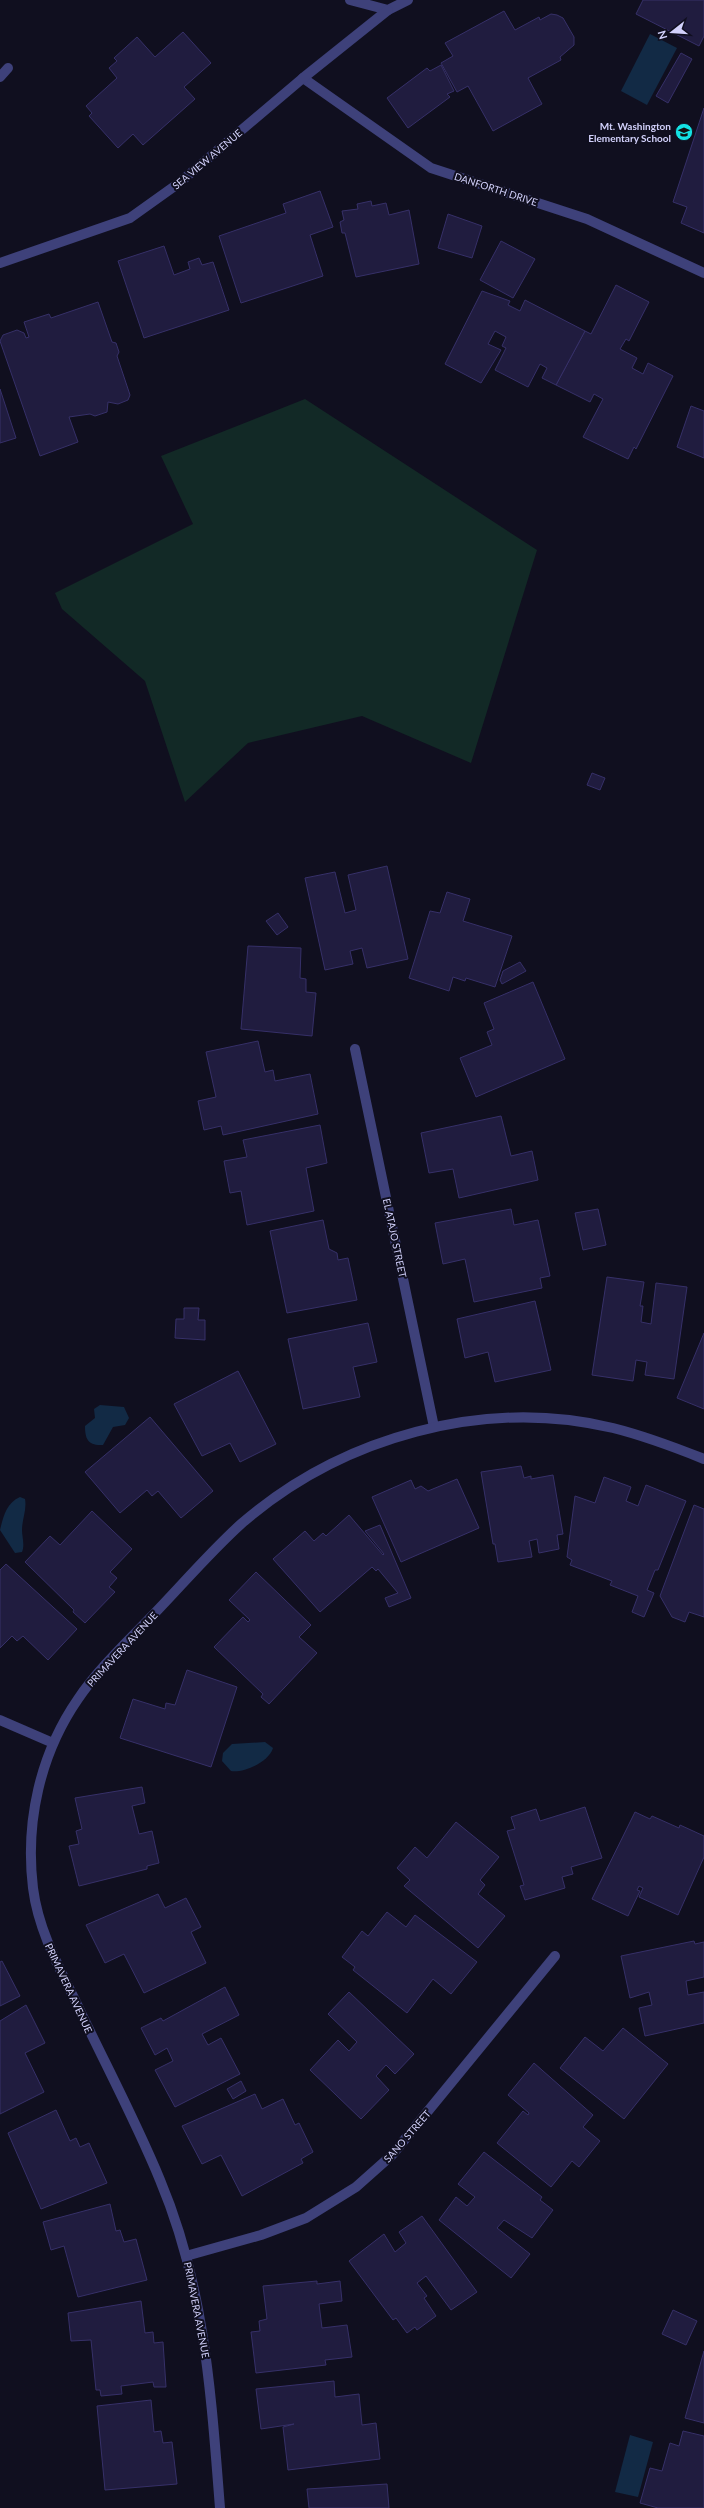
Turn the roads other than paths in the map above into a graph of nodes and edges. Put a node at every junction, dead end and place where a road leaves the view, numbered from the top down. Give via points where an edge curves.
1 (350, 0) edge
2 (408, 0) edge
3 (388, 10) junction
4 (8, 68) dead end
5 (0, 77) edge
6 (303, 78) junction
7 (0, 263) edge
8 (704, 273) edge
9 (355, 1049) dead end
10 (434, 1427) junction
11 (704, 1459) edge
12 (0, 1720) edge
13 (53, 1743) junction
14 (555, 1956) dead end
15 (186, 2256) junction
16 (220, 2508) edge

1 - 3 street
2 - 3 street, SEA VIEW AVENUE
3 - 6 street, SEA VIEW AVENUE
4 - 5 street
6 - 7 street, SEA VIEW AVENUE via 179,183 130,218
6 - 8 street, DANFORTH DRIVE via 431,168 587,218
9 - 10 street, EL ATAJO STREET
10 - 11 street, PRIMAVERA AVENUE via 486,1419 553,1419 611,1428 660,1442
10 - 13 street, PRIMAVERA AVENUE via 392,1438 338,1460 287,1488 240,1525 104,1666 78,1699
12 - 13 street
13 - 15 street, PRIMAVERA AVENUE via 37,1792 31,1838 33,1891 46,1941 161,2181
14 - 15 street, SANO STREET via 392,2155 356,2187 306,2218 261,2235
15 - 16 street, PRIMAVERA AVENUE via 195,2288 208,2361

